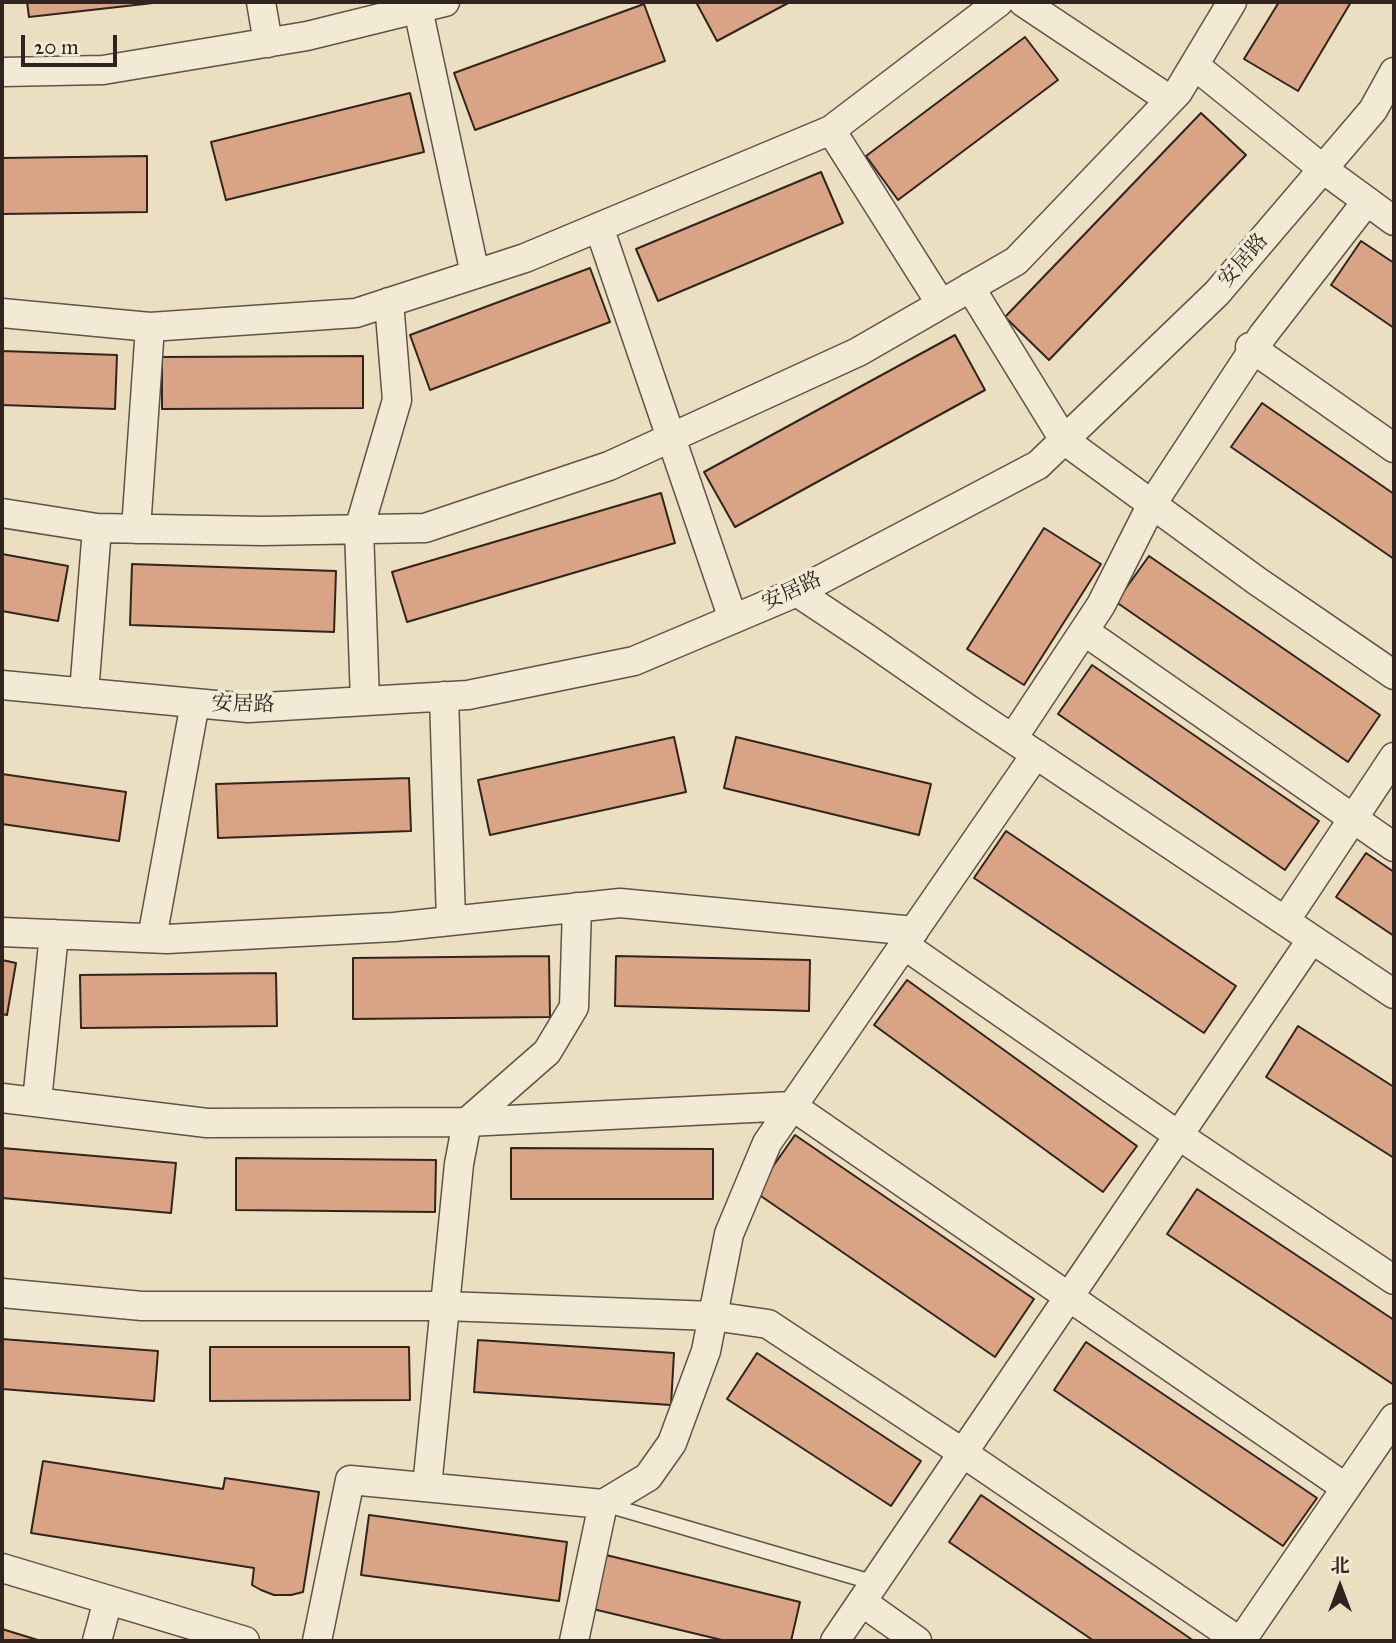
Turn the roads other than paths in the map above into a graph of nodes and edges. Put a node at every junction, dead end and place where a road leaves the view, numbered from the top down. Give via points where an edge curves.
1 (261, 2) edge
2 (445, 2) edge
3 (999, 2) edge
4 (1023, 2) edge
5 (1232, 2) edge
6 (418, 9) junction
7 (268, 43) junction
8 (1194, 65) junction
9 (2, 72) edge
10 (1394, 72) edge
11 (1170, 100) junction
12 (831, 130) junction
13 (1323, 169) junction
14 (1367, 201) junction
15 (1394, 220) edge
16 (599, 226) junction
17 (475, 274) junction
18 (970, 287) junction
19 (389, 302) junction
20 (941, 304) junction
21 (2, 313) edge
22 (149, 327) junction
23 (1252, 348) junction
24 (671, 438) junction
25 (1064, 440) junction
26 (1394, 448) edge
27 (1152, 504) junction
28 (2, 513) edge
29 (97, 528) junction
30 (136, 529) junction
31 (359, 529) junction
32 (797, 592) junction
33 (733, 620) junction
34 (1084, 631) junction
35 (1394, 675) edge
36 (2, 685) edge
37 (84, 693) junction
38 (444, 696) junction
39 (365, 701) junction
40 (195, 703) junction
41 (1013, 738) junction
42 (1036, 754) junction
43 (1394, 757) edge
44 (1353, 819) junction
45 (1394, 847) edge
46 (577, 907) junction
47 (451, 921) junction
48 (1285, 921) junction
49 (2, 932) edge
50 (54, 934) junction
51 (152, 938) junction
52 (909, 938) junction
53 (1312, 939) junction
54 (1394, 994) edge
55 (2, 1098) edge
56 (37, 1101) junction
57 (792, 1106) junction
58 (467, 1122) junction
59 (1178, 1135) junction
60 (1394, 1280) edge
61 (2, 1293) edge
62 (1070, 1296) junction
63 (445, 1306) junction
64 (713, 1316) junction
65 (1394, 1418) edge
66 (963, 1453) junction
67 (427, 1487) junction
68 (1346, 1488) junction
69 (603, 1504) junction
70 (2, 1568) edge
71 (868, 1592) junction
72 (108, 1600) junction
73 (97, 1641) edge
74 (245, 1641) edge
75 (317, 1641) edge
76 (574, 1641) edge
77 (835, 1641) edge
78 (916, 1641) edge
79 (1240, 1641) edge

1 - 7 street
2 - 6 street
3 - 12 street
4 - 11 street
5 - 8 street
6 - 7 street
6 - 17 street
7 - 9 street via 103,70
8 - 11 street
8 - 13 street
10 - 13 street, 安居路 via 1373,110
11 - 18 street via 1016,261
12 - 16 street
12 - 20 street
13 - 14 street
13 - 25 street, 安居路 via 1217,293
14 - 15 street
14 - 23 street
16 - 17 street
16 - 24 street
17 - 19 street
18 - 20 street
18 - 25 street
19 - 22 street via 356,313
19 - 31 street via 397,400
20 - 24 street via 858,352
21 - 22 street
22 - 30 street
23 - 26 street
23 - 27 street
24 - 31 street via 609,466 425,528
24 - 33 street
25 - 27 street
25 - 32 street, 安居路 via 1038,465
27 - 34 street
27 - 35 street
28 - 29 street
29 - 30 street
29 - 37 street
30 - 31 street
31 - 39 street
32 - 33 street, 安居路
32 - 41 street
33 - 38 street, 安居路 via 634,661
34 - 41 street
34 - 44 street
36 - 37 street, 安居路
37 - 40 street, 安居路
38 - 39 street, 安居路
38 - 47 street
39 - 40 street, 安居路 via 248,708
40 - 51 street
41 - 42 street
42 - 48 street
42 - 52 street
43 - 44 street
44 - 45 street
44 - 48 street
46 - 47 street
46 - 52 street via 621,903
46 - 58 street via 574,1007 547,1052
47 - 51 street
48 - 53 street
49 - 50 street
50 - 51 street
50 - 56 street
52 - 57 street
52 - 59 street
53 - 54 street
53 - 59 street
55 - 56 street
56 - 58 street via 207,1123
57 - 58 street
57 - 62 street
57 - 64 street via 767,1143 729,1234
58 - 63 street via 458,1164
59 - 60 street
59 - 62 street
61 - 63 street via 142,1306
62 - 66 street
62 - 68 street
63 - 64 street
63 - 67 street
64 - 66 street via 768,1324
64 - 69 street via 706,1351 673,1443 648,1477
65 - 68 street
66 - 71 street
66 - 79 street
67 - 69 street
67 - 75 street via 351,1480
68 - 79 street
69 - 71 lane
69 - 76 street
70 - 72 street
71 - 77 street
71 - 78 street
72 - 73 street
72 - 74 street

